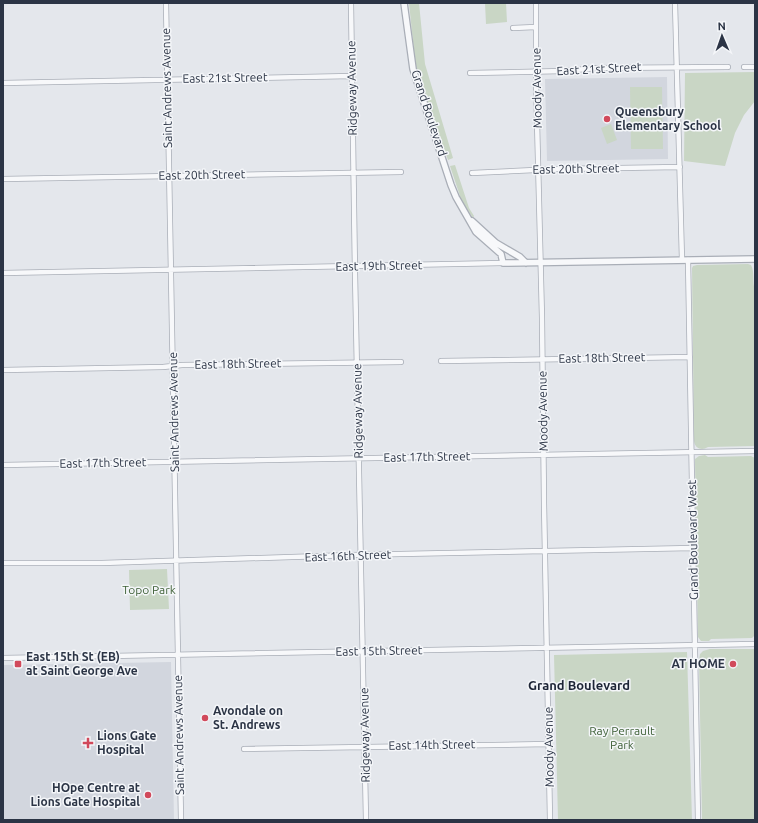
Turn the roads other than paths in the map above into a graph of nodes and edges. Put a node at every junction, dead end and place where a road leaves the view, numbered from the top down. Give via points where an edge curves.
1 (166, 3) edge
2 (351, 3) edge
3 (404, 3) edge
4 (536, 3) edge
5 (675, 3) edge
6 (536, 27) junction
7 (513, 28) dead end
8 (677, 67) junction
9 (728, 67) dead end
10 (744, 67) dead end
11 (755, 67) edge
12 (536, 72) junction
13 (470, 73) dead end
14 (352, 76) junction
15 (167, 79) junction
16 (3, 83) edge
17 (680, 167) junction
18 (538, 170) junction
19 (401, 172) dead end
20 (353, 173) junction
21 (472, 173) dead end
22 (169, 176) junction
23 (3, 178) edge
24 (469, 219) junction
25 (755, 258) edge
26 (685, 260) junction
27 (503, 263) junction
28 (526, 263) junction
29 (540, 263) junction
30 (355, 266) junction
31 (171, 270) junction
32 (3, 272) edge
33 (690, 356) junction
34 (542, 359) junction
35 (441, 361) dead end
36 (357, 362) junction
37 (401, 362) dead end
38 (172, 366) junction
39 (3, 370) edge
40 (755, 451) edge
41 (691, 452) junction
42 (543, 455) junction
43 (359, 458) junction
44 (174, 462) junction
45 (3, 465) edge
46 (693, 548) junction
47 (545, 551) junction
48 (361, 555) junction
49 (176, 561) junction
50 (3, 563) edge
51 (755, 644) edge
52 (694, 645) junction
53 (547, 648) junction
54 (363, 651) junction
55 (178, 654) junction
56 (3, 658) edge
57 (549, 744) junction
58 (366, 747) junction
59 (244, 749) dead end
60 (181, 820) edge
61 (366, 820) edge
62 (550, 820) edge
63 (698, 820) edge

1 - 15 street, Saint Andrews Avenue
2 - 14 street, Ridgeway Avenue
3 - 24 street, Grand Boulevard via 413,69 451,185
4 - 6 street, Moody Avenue
5 - 8 street, Grand Boulevard West
6 - 7 street
6 - 12 street, Moody Avenue
8 - 9 street, East 21st Street
8 - 12 street, East 21st Street
8 - 17 street, Grand Boulevard West
10 - 11 street
12 - 13 street, East 21st Street
12 - 18 street, Moody Avenue
14 - 15 street, East 21st Street
14 - 20 street, Ridgeway Avenue
15 - 16 street, East 21st Street
15 - 22 street, Saint Andrews Avenue
17 - 18 street, East 20th Street
17 - 26 street, Grand Boulevard West
18 - 21 street, East 20th Street
18 - 29 street, Moody Avenue
19 - 20 street, East 20th Street
20 - 22 street, East 20th Street
20 - 30 street, Ridgeway Avenue
22 - 23 street, East 20th Street
22 - 31 street, Saint Andrews Avenue
24 - 27 street, Grand Boulevard via 479,235 501,254
24 - 28 street, Grand Boulevard via 496,243
25 - 26 street, East 19th Street
26 - 29 street, East 19th Street
26 - 33 street, Grand Boulevard West
27 - 28 street, East 19th Street
27 - 30 street, East 19th Street
28 - 29 street, East 19th Street
29 - 34 street, Moody Avenue
30 - 31 street, East 19th Street
30 - 36 street, Ridgeway Avenue
31 - 32 street, East 19th Street
31 - 38 street, Saint Andrews Avenue
33 - 34 street, East 18th Street
33 - 41 street, Grand Boulevard West
34 - 35 street, East 18th Street
34 - 42 street, Moody Avenue
36 - 37 street, East 18th Street
36 - 38 street, East 18th Street
36 - 43 street, Ridgeway Avenue
38 - 39 street, East 18th Street
38 - 44 street, Saint Andrews Avenue
40 - 41 street, East 17th Street
41 - 42 street, East 17th Street
41 - 46 street, Grand Boulevard West
42 - 43 street, East 17th Street
42 - 47 street, Moody Avenue
43 - 44 street, East 17th Street
43 - 48 street, Ridgeway Avenue
44 - 45 street, East 17th Street
44 - 49 street, Saint Andrews Avenue
46 - 47 street, East 16th Street
46 - 52 street, Grand Boulevard West
47 - 48 street, East 16th Street
47 - 53 street, Moody Avenue
48 - 49 street, East 16th Street
48 - 54 street, Ridgeway Avenue
49 - 50 street, East 16th Street
49 - 55 street, Saint Andrews Avenue
51 - 52 street, East 15th Street
52 - 53 street, East 15th Street
52 - 63 street, Grand Boulevard West
53 - 54 street, East 15th Street
53 - 57 street, Moody Avenue
54 - 55 street, East 15th Street
54 - 58 street, Ridgeway Avenue
55 - 56 street, East 15th Street
55 - 60 street, Saint Andrews Avenue
57 - 58 street, East 14th Street
57 - 62 street, Moody Avenue
58 - 59 street, East 14th Street
58 - 61 street, Ridgeway Avenue

